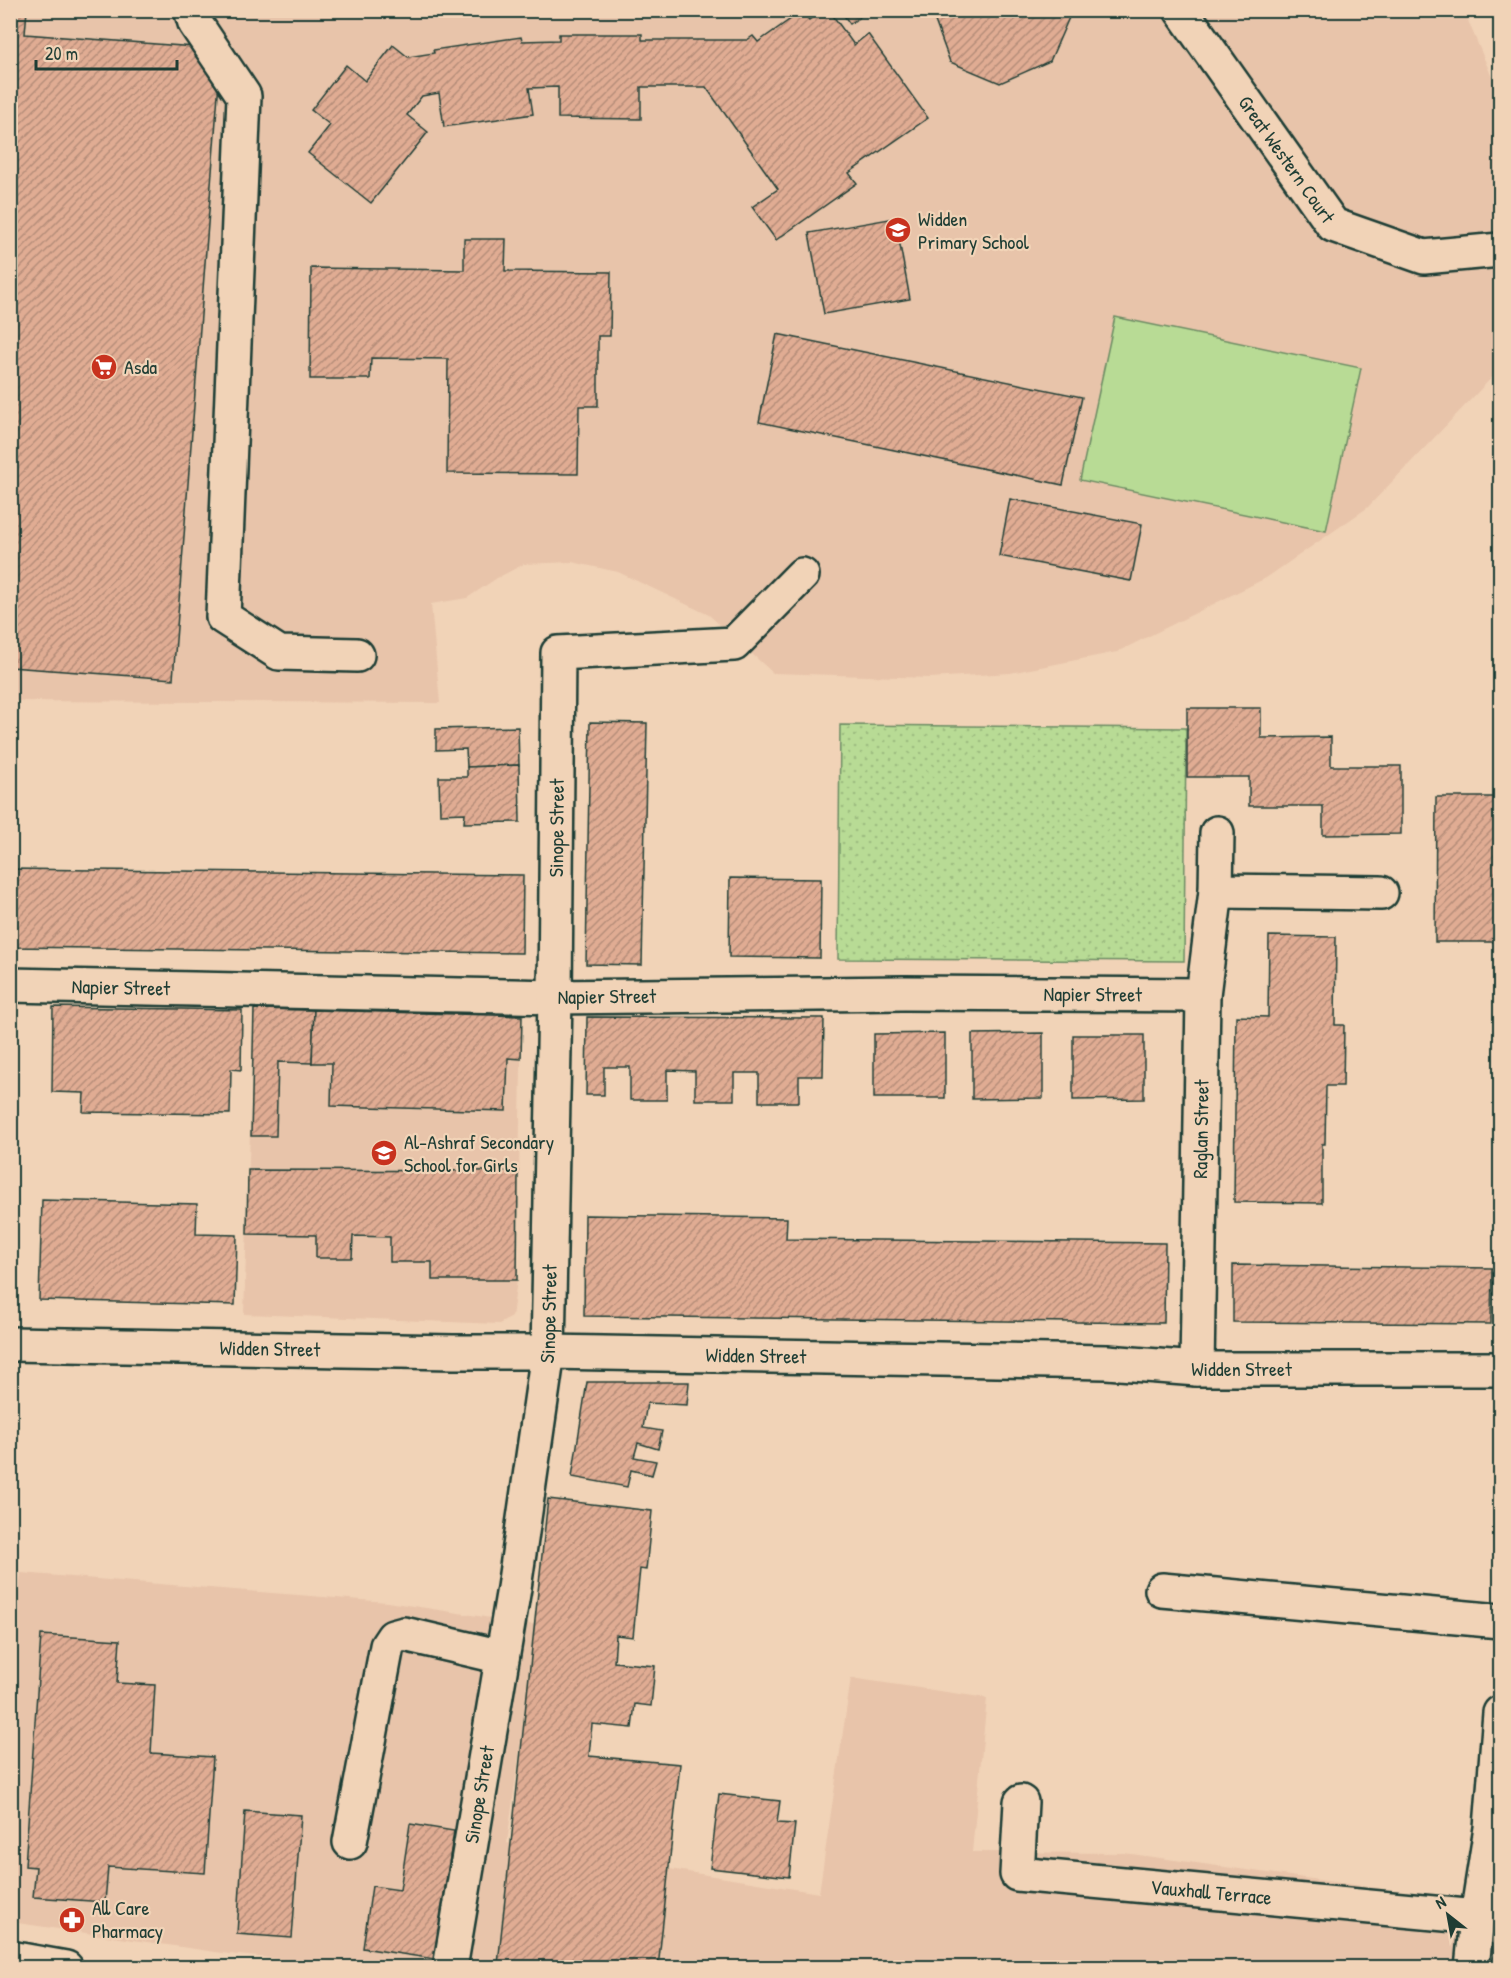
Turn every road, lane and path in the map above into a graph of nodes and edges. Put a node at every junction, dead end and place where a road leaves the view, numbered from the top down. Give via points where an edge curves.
1 (191, 10) edge
2 (1181, 10) edge
3 (1500, 250) edge
4 (802, 575) dead end
5 (357, 655) dead end
6 (1217, 833) dead end
7 (1216, 891) junction
8 (1381, 893) dead end
9 (10, 985) edge
10 (1203, 995) junction
11 (555, 997) junction
12 (10, 1344) edge
13 (548, 1352) junction
14 (1197, 1369) junction
15 (1500, 1369) edge
16 (1162, 1590) dead end
17 (1500, 1621) edge
18 (502, 1657) junction
19 (1500, 1713) edge
20 (1021, 1802) dead end
21 (1496, 1829) edge
22 (350, 1842) dead end
23 (1477, 1917) junction
24 (10, 1958) edge
25 (60, 1967) edge
26 (450, 1968) edge
27 (1472, 1968) edge

1 - 5 street via 195,23 244,96 223,617 279,653
2 - 3 street, Great Western Court via 1333,225 1424,257
4 - 11 street, Sinope Street via 734,644 558,653
6 - 7 street, Raglan Street
7 - 8 street
7 - 10 street, Raglan Street
9 - 11 street, Napier Street
10 - 11 street, Napier Street
10 - 14 street, Raglan Street
11 - 13 street, Sinope Street
12 - 13 street, Widden Street
13 - 14 street, Widden Street via 1107,1362
13 - 18 street, Sinope Street
14 - 15 street, Widden Street
16 - 17 street
18 - 22 street via 404,1634 393,1636 387,1647
18 - 26 street, Sinope Street
19 - 21 street
20 - 23 street, Vauxhall Terrace via 1017,1874
21 - 23 street
23 - 27 street
24 - 25 street

